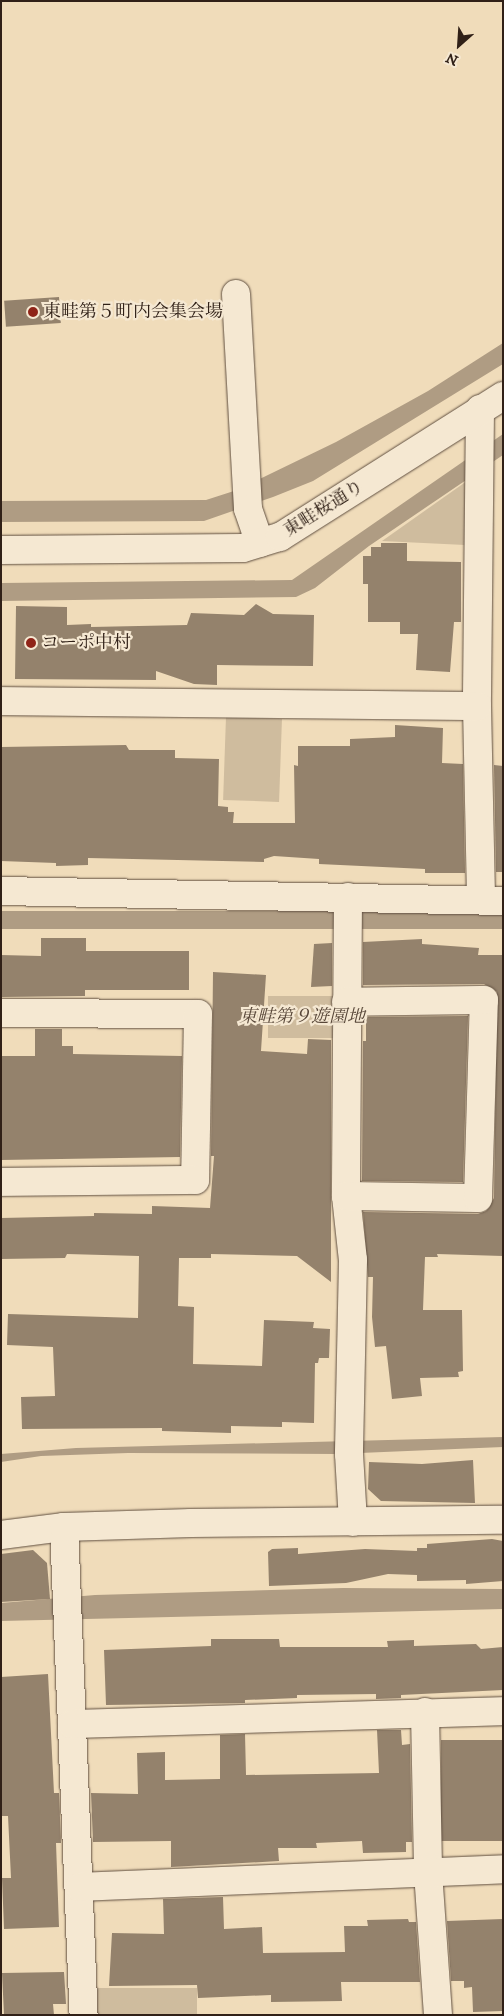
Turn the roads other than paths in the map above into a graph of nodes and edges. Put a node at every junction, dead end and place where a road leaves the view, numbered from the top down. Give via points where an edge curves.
1 (236, 294) dead end
2 (503, 396) edge
3 (480, 410) junction
4 (260, 543) junction
5 (1, 550) edge
6 (1, 701) edge
7 (477, 706) junction
8 (1, 890) edge
9 (492, 900) edge
10 (347, 915) junction
11 (346, 1002) junction
12 (1, 1013) edge
13 (1, 1182) edge
14 (346, 1196) junction
15 (503, 1520) edge
16 (353, 1522) junction
17 (64, 1527) junction
18 (1, 1535) edge
19 (503, 1710) edge
20 (425, 1712) junction
21 (72, 1724) junction
22 (503, 1869) edge
23 (428, 1872) junction
24 (80, 1887) junction
25 (84, 2015) edge
26 (438, 2015) edge

1 - 4 street via 248,509
2 - 3 street, 東畦桜通り
3 - 4 street, 東畦桜通り via 280,537
3 - 7 street
4 - 5 street, 東畦桜通り via 243,548
6 - 7 street
7 - 9 street
8 - 10 street
9 - 10 street
10 - 11 street
11 - 14 street
11 - 14 street via 484,1000 478,1198
12 - 13 street via 198,1014 195,1180
14 - 16 street via 353,1260 349,1445
15 - 16 street
16 - 17 street
17 - 18 street
17 - 21 street
19 - 20 street
20 - 21 street
20 - 23 street
21 - 24 street
22 - 23 street
23 - 24 street
23 - 26 street
24 - 25 street

